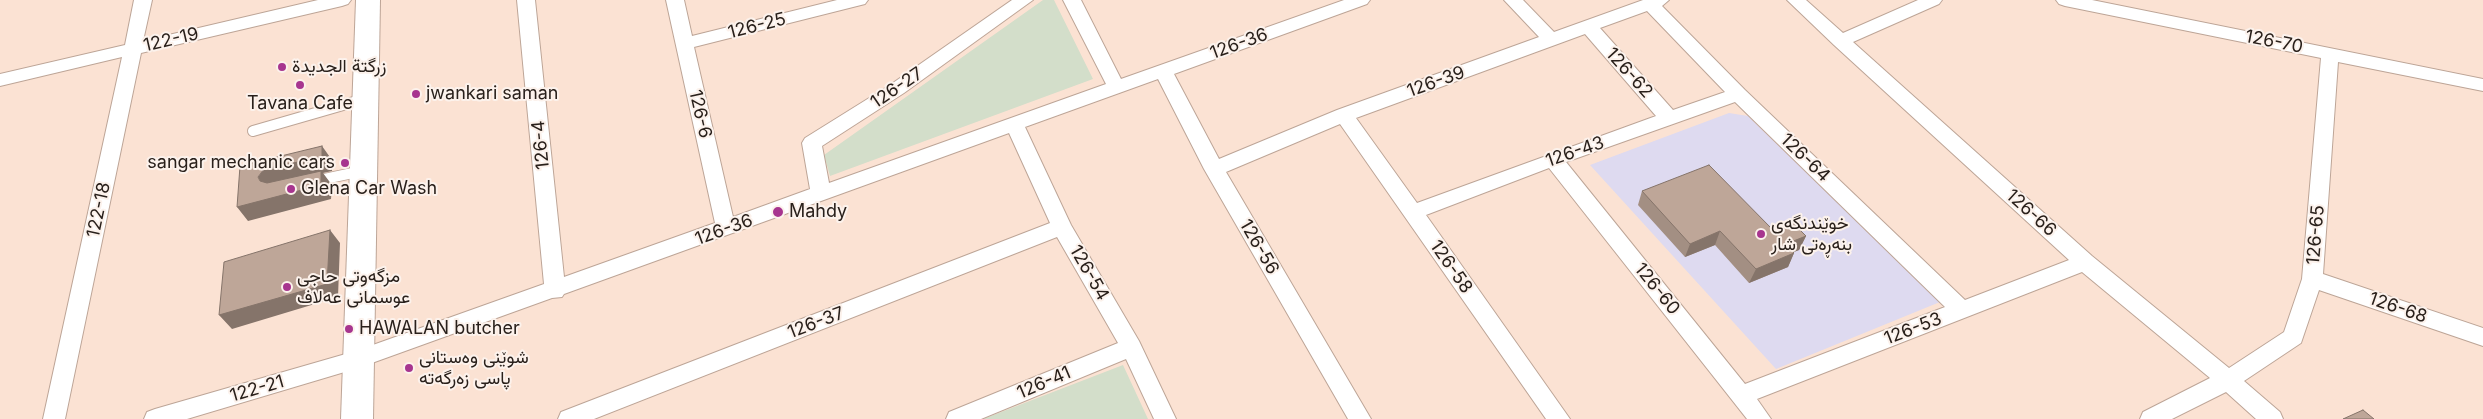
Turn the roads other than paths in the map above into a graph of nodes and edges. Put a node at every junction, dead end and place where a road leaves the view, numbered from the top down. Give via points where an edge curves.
1 (143, 0) edge
2 (342, 0) edge
3 (368, 0) edge
4 (385, 0) edge
5 (526, 0) edge
6 (675, 0) edge
7 (858, 0) edge
8 (1024, 0) edge
9 (1072, 0) edge
10 (1361, 0) edge
11 (1513, 0) edge
12 (1796, 0) edge
13 (1933, 0) edge
14 (2065, 0) edge
15 (1655, 2) edge
16 (1588, 26) junction
17 (1552, 40) junction
18 (1840, 41) junction
19 (685, 44) junction
20 (133, 49) junction
21 (2330, 53) junction
22 (1164, 71) junction
23 (0, 80) edge
24 (2483, 85) edge
25 (1117, 88) junction
26 (1738, 94) junction
27 (365, 99) junction
28 (1344, 115) junction
29 (1670, 119) junction
30 (1015, 125) junction
31 (253, 131) dead end
32 (1553, 159) junction
33 (1214, 169) junction
34 (363, 171) junction
35 (305, 184) edge
36 (821, 195) junction
37 (1413, 212) junction
38 (1062, 227) junction
39 (726, 229) junction
40 (2085, 262) junction
41 (2312, 279) junction
42 (555, 290) junction
43 (1962, 310) junction
44 (2483, 337) edge
45 (1131, 347) junction
46 (368, 356) junction
47 (2228, 380) junction
48 (1742, 395) junction
49 (54, 419) edge
50 (155, 419) edge
51 (357, 419) edge
52 (376, 419) edge
53 (569, 419) edge
54 (957, 419) edge
55 (1165, 419) edge
56 (1360, 419) edge
57 (1559, 419) edge
58 (1760, 419) edge
59 (2151, 419) edge
60 (2272, 419) edge

1 - 20 street, 122-18
2 - 20 street, 122-19
3 - 27 main road
4 - 46 main road
5 - 42 street, 126-4
6 - 19 street, 126-6
7 - 19 street, 126-25
8 - 36 street, 126-27 via 897,89 812,143
9 - 25 street
10 - 22 street, 126-36
11 - 17 street
12 - 18 street, 126-66
13 - 18 street
14 - 21 street, 126-70
15 - 16 street, 126-39
15 - 26 street, 126-64
16 - 17 street, 126-39
16 - 29 street, 126-62
17 - 28 street, 126-39
18 - 40 street, 126-66
19 - 39 street, 126-6
20 - 23 street, 122-19
20 - 49 street, 122-18
21 - 24 street, 126-70
21 - 41 street, 126-65
22 - 25 street, 126-36
22 - 33 street, 126-56
25 - 30 street, 126-36
26 - 29 street, 126-43
26 - 43 street, 126-64
27 - 31 lane
27 - 34 main road
28 - 33 street, 126-39
28 - 37 street, 126-58
29 - 32 street, 126-43
30 - 36 street, 126-36
30 - 38 street, 126-54
32 - 37 street, 126-43
32 - 48 street, 126-60
33 - 56 street, 126-56
34 - 35 lane
34 - 46 main road
36 - 39 street, 126-36
37 - 57 street, 126-58
38 - 45 street, 126-54
38 - 53 street, 126-37
39 - 42 street, 126-36
40 - 43 street, 126-53
40 - 47 street, 126-66
41 - 44 street, 126-68
41 - 47 street, 126-65 via 2293,337
42 - 46 street, 126-36
43 - 48 street, 126-53
45 - 54 street, 126-41
45 - 55 street, 126-54
46 - 50 street, 122-21
46 - 51 main road
46 - 52 main road
47 - 59 street, 126-65
47 - 60 street, 126-66
48 - 58 street, 126-60

